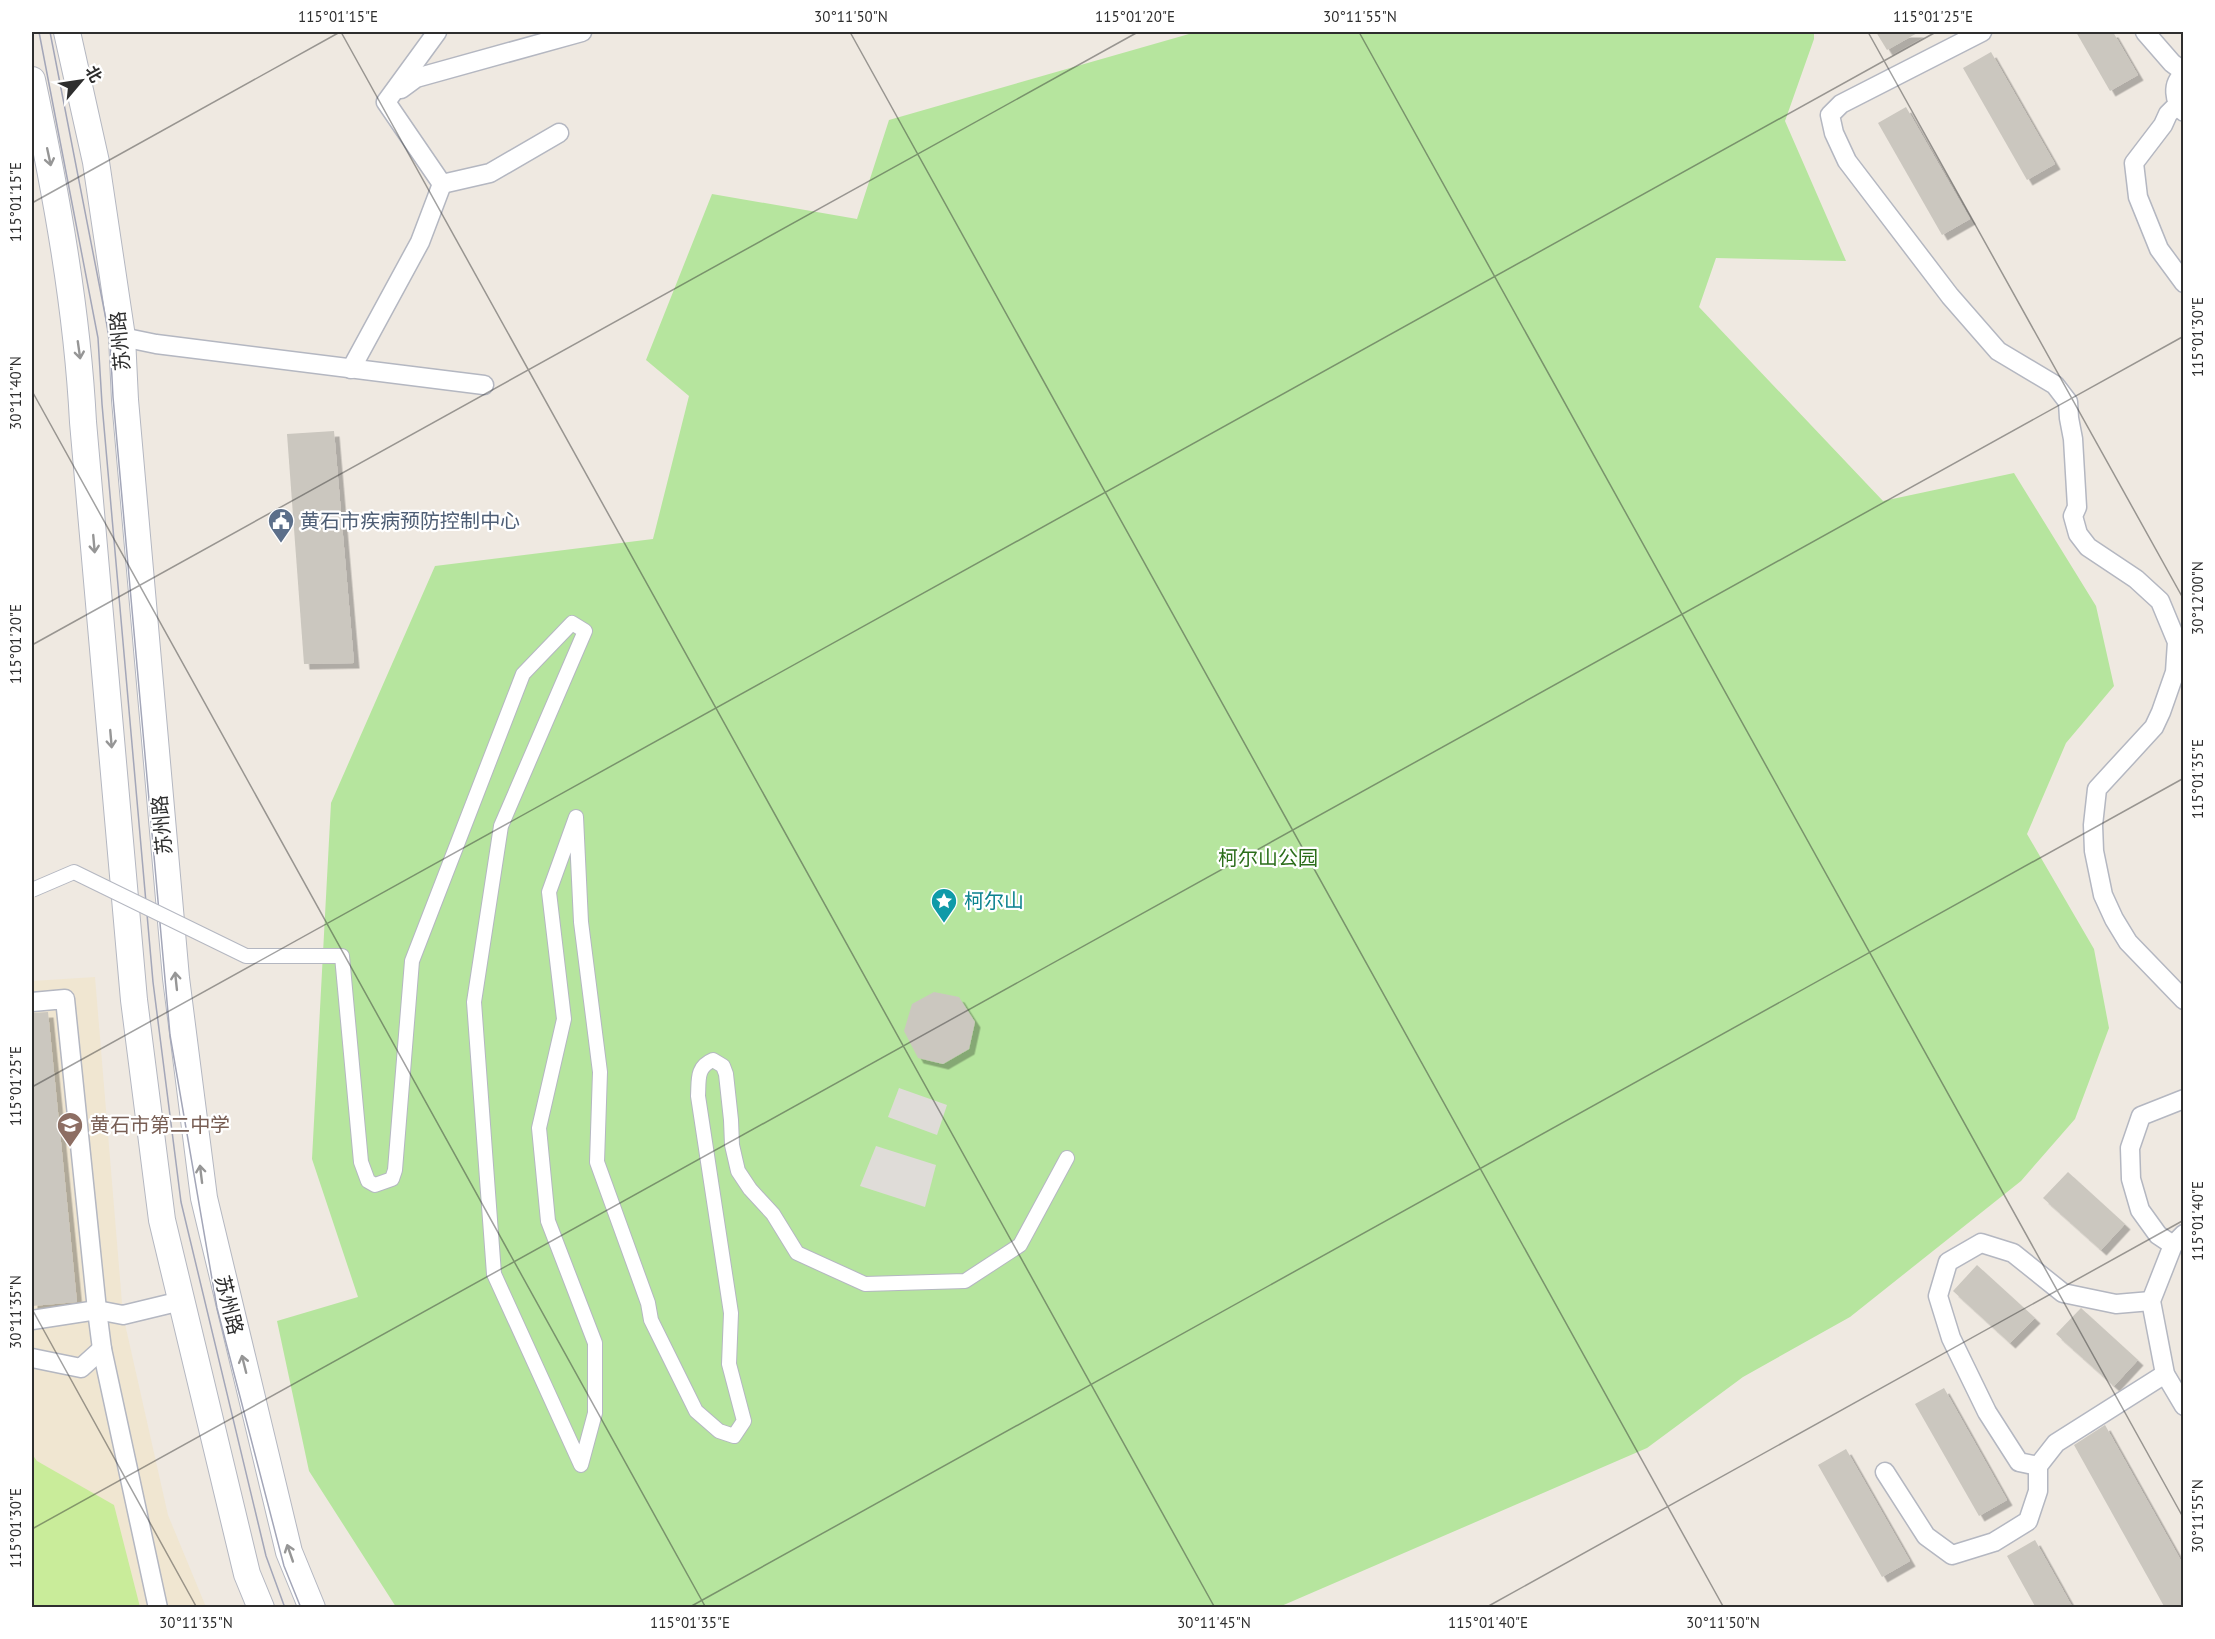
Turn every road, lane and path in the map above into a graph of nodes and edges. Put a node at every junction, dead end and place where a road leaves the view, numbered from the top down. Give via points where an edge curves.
1 (68, 32) edge
2 (437, 32) edge
3 (582, 32) edge
4 (1982, 32) edge
5 (2145, 32) edge
6 (2184, 73) edge
7 (32, 80) edge
8 (386, 102) junction
9 (2180, 109) edge
10 (559, 133) dead end
11 (442, 184) junction
12 (2184, 283) edge
13 (122, 337) junction
14 (351, 369) junction
15 (484, 385) dead end
16 (32, 890) edge
17 (2184, 1000) edge
18 (32, 1002) edge
19 (2184, 1098) edge
20 (1067, 1158) dead end
21 (2179, 1239) edge
22 (181, 1301) junction
23 (2151, 1301) junction
24 (97, 1310) junction
25 (32, 1320) edge
26 (102, 1349) junction
27 (32, 1358) edge
28 (2165, 1374) junction
29 (2184, 1406) edge
30 (2038, 1466) junction
31 (1885, 1472) dead end
32 (158, 1608) edge
33 (261, 1608) edge
34 (312, 1608) edge

1 - 13 main road, 苏州路 via 96,162
2 - 8 street
3 - 8 street via 416,78
4 - 17 street via 1841,104 1830,115 1847,161 1950,296 1998,351 2055,385 2068,402 2076,507 2073,516 2078,534 2088,547 2136,579 2160,601 2176,642 2172,684 2154,727 2097,789 2094,851 2103,895 2114,920 2128,942
5 - 6 street
6 - 9 street via 2176,86
7 -> 22 main road via 54,184 80,359 134,1000 162,1220
8 - 11 street
9 - 12 street via 2168,114 2134,163 2138,197 2159,249
10 - 11 street via 490,173
11 - 14 street via 420,242
13 - 14 street via 156,345
34 -> 13 main road, 苏州路 via 289,1552 204,1198 176,978
14 - 15 street
16 - 20 street, bridge via 74,872 246,956 342,956 361,1162 368,1181 375,1185 392,1179 412,961 523,674 572,623 585,631 501,826 474,1002 494,1274 581,1465 595,1413 595,1343 548,1221 539,1128 564,1019 549,892 576,818 581,922 600,1072 597,1162 651,1320 696,1411 719,1431 734,1436 744,1421 729,1364 731,1313 698,1096 699,1072 705,1063 713,1060 723,1066 726,1074 732,1145 738,1170 750,1189 773,1214 797,1253 865,1284 965,1281 1020,1245
18 - 24 street via 65,999
19 - 21 street via 2141,1116 2130,1148 2131,1179 2140,1210 2158,1235
21 - 23 street
22 - 24 street via 123,1316
22 - 33 main road via 247,1574
23 - 28 street
23 - 30 street via 2116,1304 2063,1293 2013,1253 1981,1243 1948,1262 1938,1296 1951,1338 1987,1412 2019,1462
24 - 25 street
24 - 26 street
26 - 27 street via 81,1368
26 - 32 street
28 - 29 street
28 - 30 street via 2056,1443
30 - 31 street via 2038,1491 2028,1521 1994,1542 1952,1555 1926,1536

